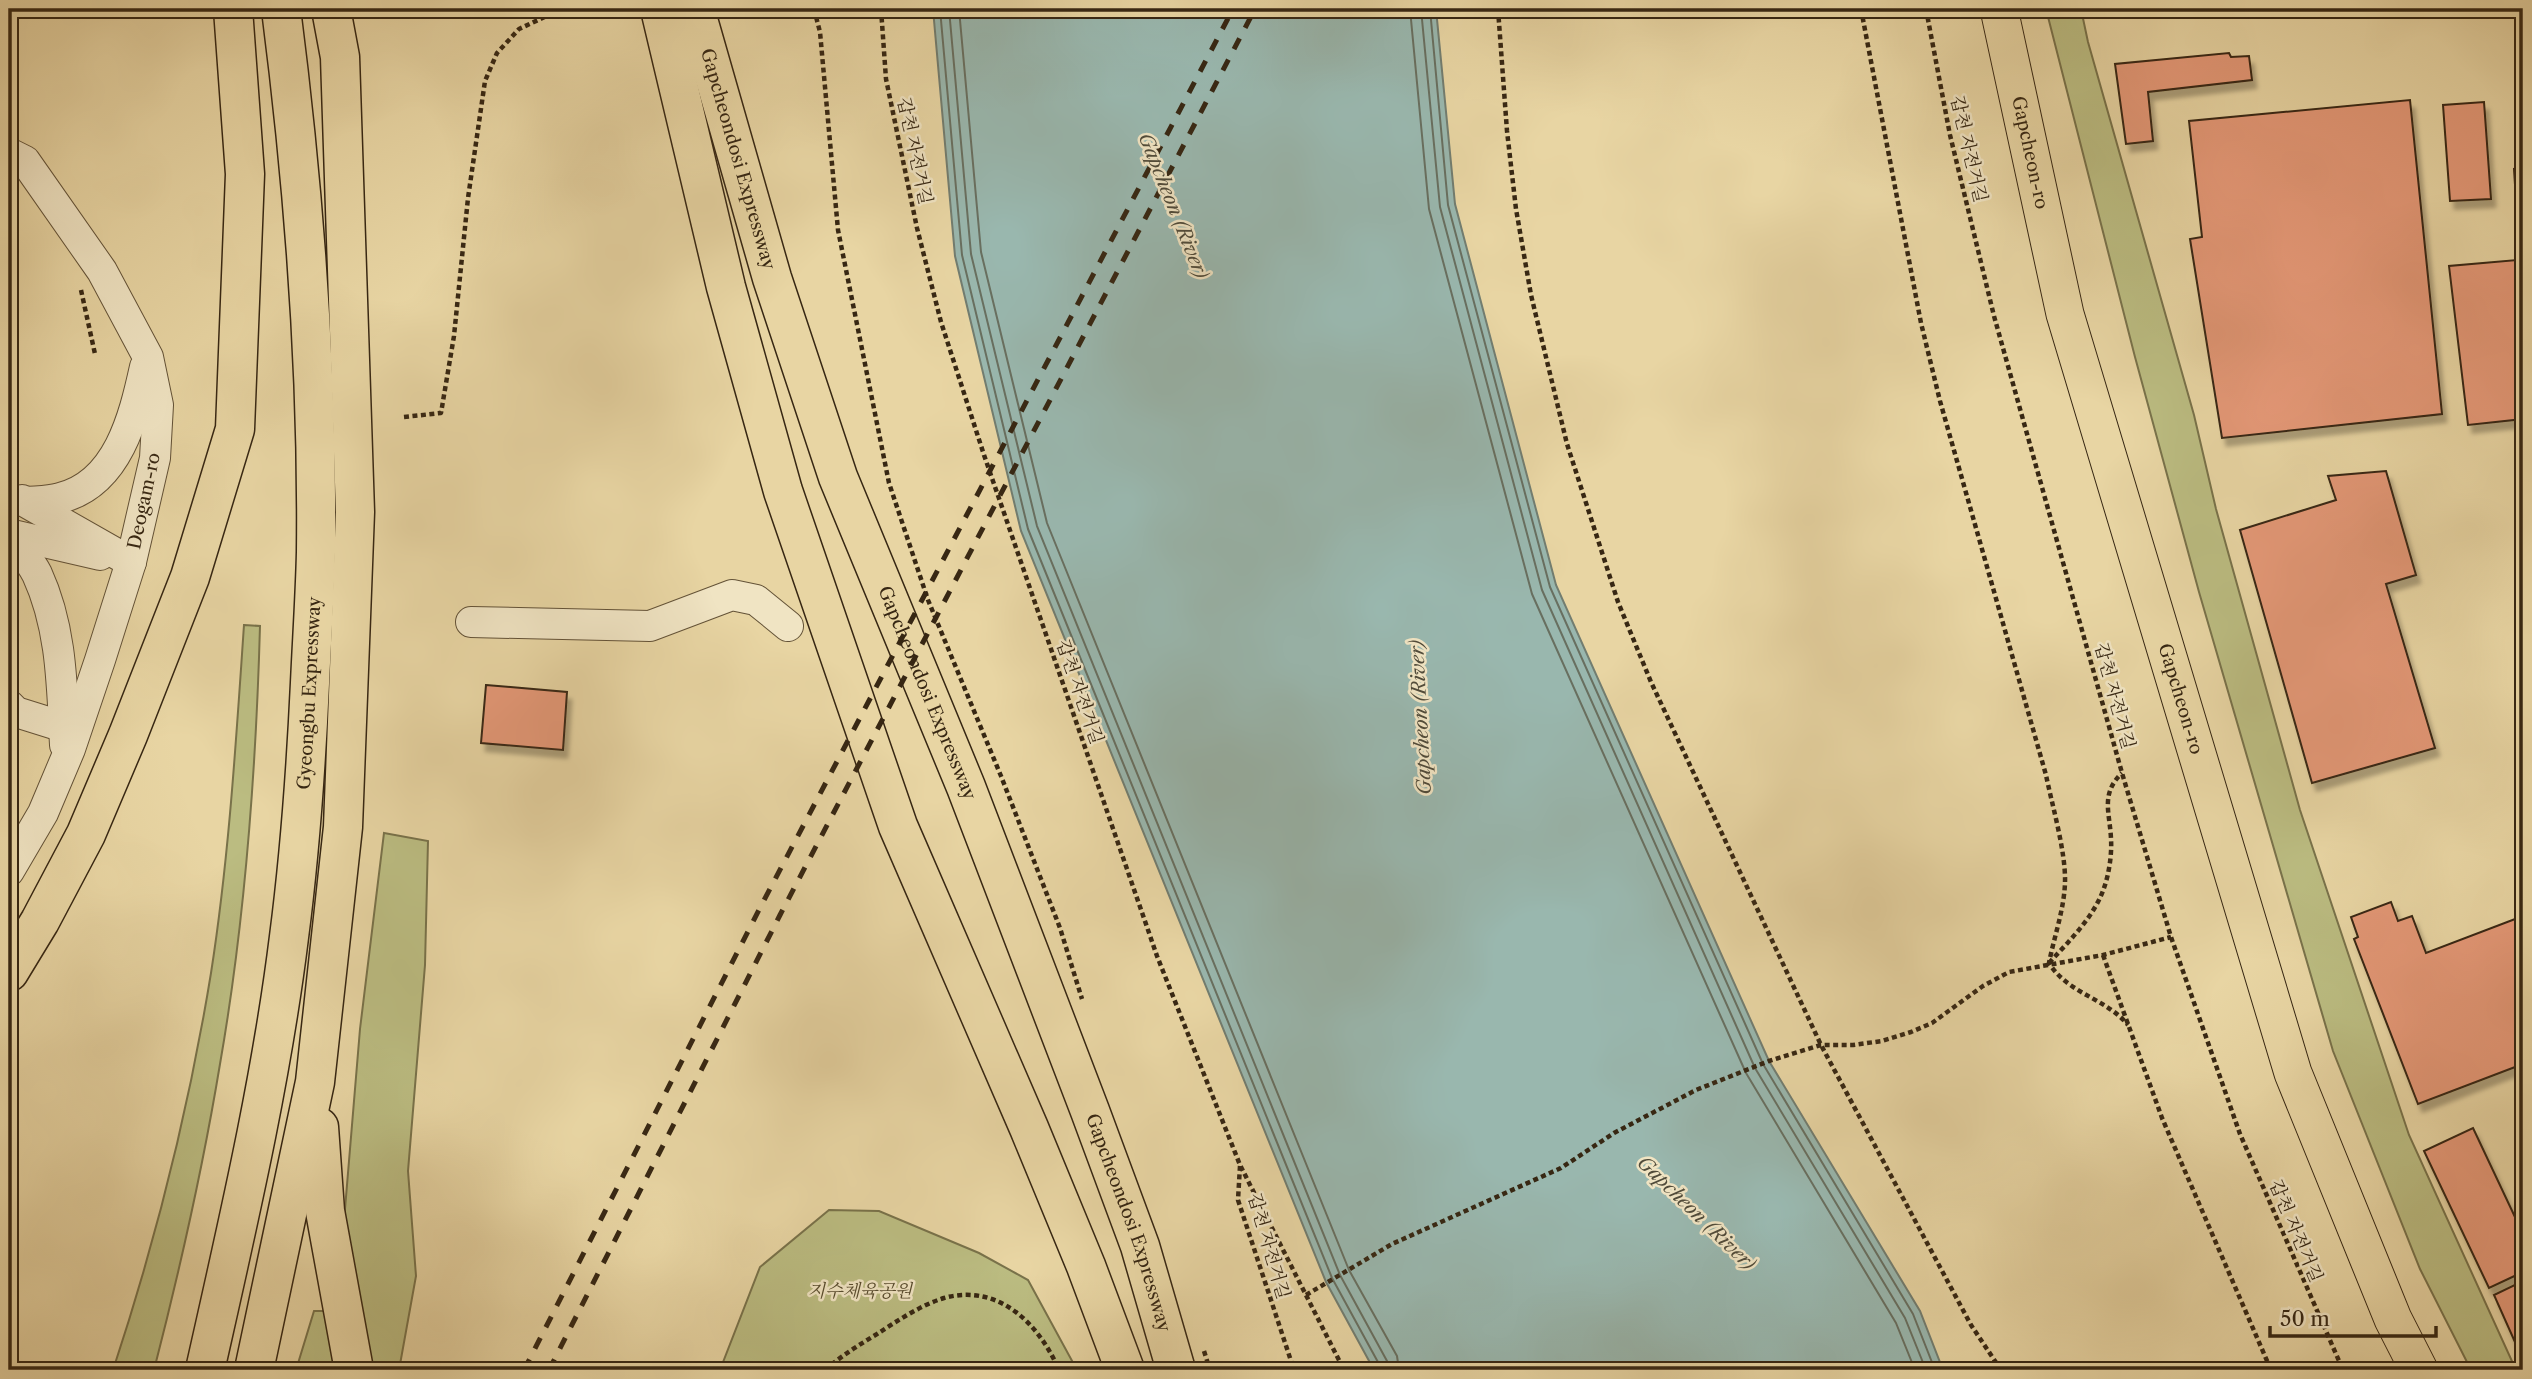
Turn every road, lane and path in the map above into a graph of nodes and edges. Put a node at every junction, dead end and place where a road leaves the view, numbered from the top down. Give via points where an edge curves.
1 (233, 9) edge
2 (281, 9) edge
3 (331, 9) edge
4 (573, 9) edge
5 (660, 9) edge
6 (695, 9) edge
7 (814, 9) edge
8 (881, 9) edge
9 (1498, 9) edge
10 (1861, 9) edge
11 (1926, 9) edge
12 (1999, 9) edge
13 (9, 153) edge
14 (92, 256) junction
15 (95, 354) dead end
16 (148, 357) junction
17 (404, 417) dead end
18 (18, 498) edge
19 (9, 534) edge
20 (131, 562) junction
21 (471, 622) dead end
22 (788, 626) dead end
23 (9, 705) edge
24 (64, 727) junction
25 (65, 761) junction
26 (2122, 773) junction
27 (9, 871) edge
28 (2171, 937) junction
29 (2103, 955) junction
30 (2049, 963) junction
31 (9, 972) edge
32 (1082, 1000) dead end
33 (2128, 1025) junction
34 (1821, 1045) junction
35 (315, 1082) junction
36 (1240, 1165) junction
37 (1306, 1295) junction
38 (1189, 1358) edge
39 (205, 1370) edge
40 (254, 1370) edge
41 (354, 1370) edge
42 (825, 1370) edge
43 (1059, 1370) edge
44 (1125, 1370) edge
45 (1210, 1370) edge
46 (1294, 1370) edge
47 (1344, 1370) edge
48 (2001, 1370) edge
49 (2272, 1370) edge
50 (2343, 1370) edge
51 (2419, 1370) edge

1 - 31 highway via 245,174 235,429 190,577 128,735 86,834
2 - 39 highway, Gyeongbu Expressway via 315,418 316,554 306,768 289,937 259,1123
3 - 35 highway via 340,57 355,512 343,827
4 - 17 path via 519,29 497,53 485,81 441,413
5 - 44 highway, Gapcheondosi Expressway via 726,287 783,491 898,826 1040,1153
6 - 38 highway, Gapcheondosi Expressway via 772,278 838,477 966,787 1140,1246
7 - 32 path via 838,230 889,483 928,600 1055,915
8 - 36 path, 갑천 자전거길 via 886,79 942,322 1147,930
9 - 34 path via 1508,144 1531,295 1591,523 1651,682
10 - 30 path via 1921,323 2046,775 2057,830 2065,881
11 - 26 path, 갑천 자전거길 via 1950,135 1994,316
12 - 51 main road, Gapcheon-ro via 2065,314 2293,1073 2393,1319
13 - 14 street, Deogam-ro via 25,162
14 - 15 path via 80,284
14 - 16 street, Deogam-ro
16 - 18 street via 128,429 115,457 91,484 61,498
16 - 20 street, Deogam-ro via 158,405 155,458
18 - 20 street
19 - 20 street
19 - 24 street via 36,572 54,618
20 - 25 street, Deogam-ro
21 - 22 street via 650,626 732,595 756,600
23 - 24 street via 16,712
24 - 25 street
25 - 27 street, Deogam-ro via 43,813
26 - 28 path, 갑천 자전거길
26 - 30 path via 2109,788 2111,840 2105,887 2081,928
28 - 29 path
28 - 50 path, 갑천 자전거길 via 2240,1134
29 - 30 path
29 - 33 path
30 - 33 path via 2069,986 2120,1015
30 - 34 path via 2009,972 1911,1032 1882,1041
33 - 49 path via 2167,1130
34 - 37 path via 1696,1090 1614,1133 1561,1168 1392,1244
34 - 48 path via 1971,1325
35 - 40 highway
35 - 41 highway via 326,1212
36 - 37 path
36 - 46 path, 갑천 자전거길 via 1238,1200
37 - 47 path
38 - 45 path
42 - 43 path via 897,1321 943,1298 972,1295 995,1299 1020,1315 1037,1330

